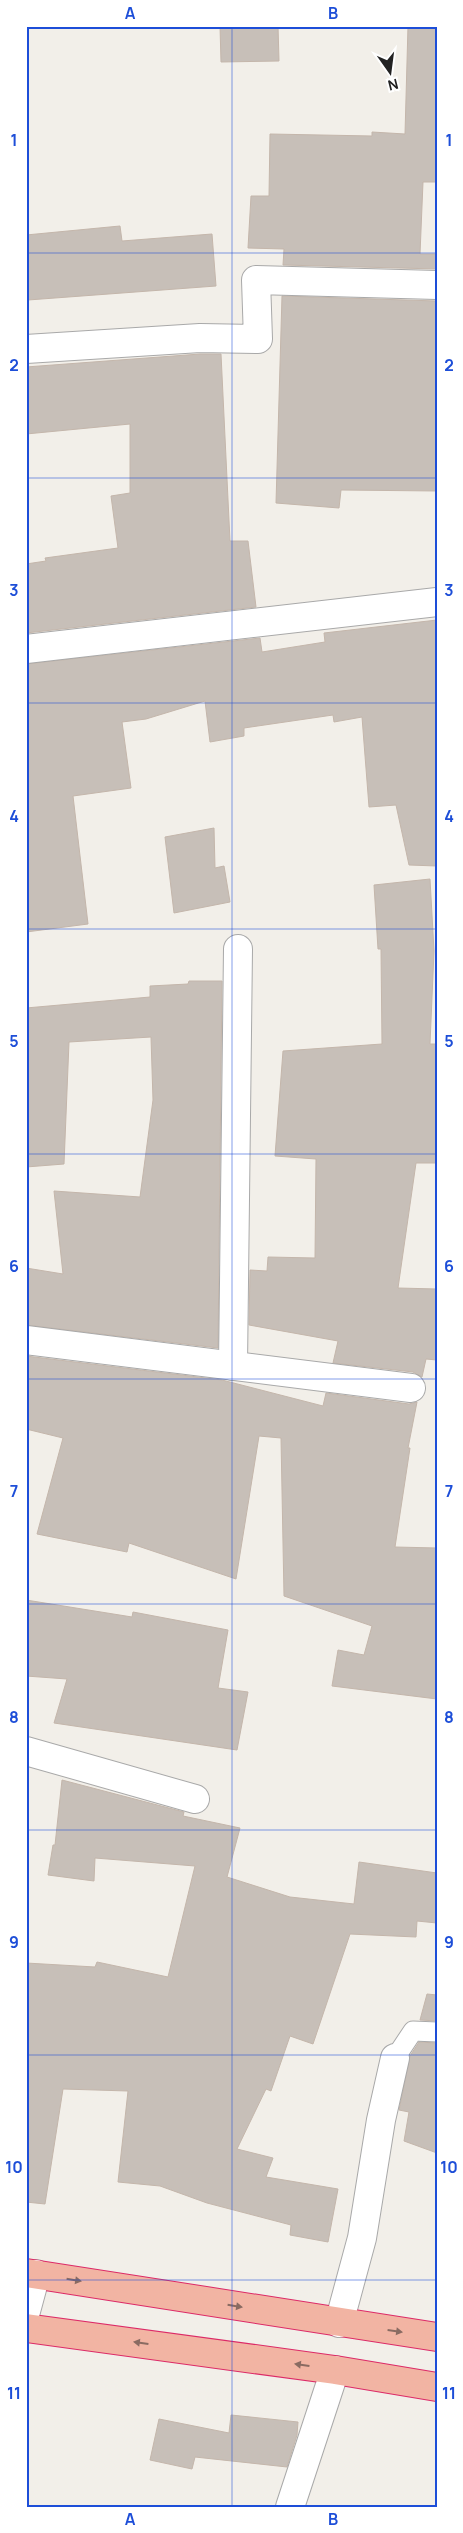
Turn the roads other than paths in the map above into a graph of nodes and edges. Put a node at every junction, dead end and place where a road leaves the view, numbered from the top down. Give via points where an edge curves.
1 (437, 285) edge
2 (26, 349) edge
3 (437, 602) edge
4 (26, 649) edge
5 (238, 949) dead end
6 (26, 1340) edge
7 (233, 1366) junction
8 (412, 1388) dead end
9 (26, 1750) edge
10 (195, 1800) dead end
11 (437, 2032) edge
12 (395, 2058) joint
13 (31, 2273) edge
14 (26, 2311) edge
15 (339, 2323) junction
16 (26, 2328) edge
17 (437, 2337) edge
18 (335, 2370) junction
19 (437, 2387) edge
20 (290, 2507) edge

1 - 2 street via 256,280 258,339 200,338
3 - 4 street
5 - 7 street
6 - 7 street
7 - 8 street
9 - 10 street
11 - 12 lane via 413,2031
12 - 15 street via 381,2120 362,2238
13 - 14 street
13 -> 15 highway
15 -> 17 highway
18 -> 16 highway
18 - 19 highway
18 - 20 street

